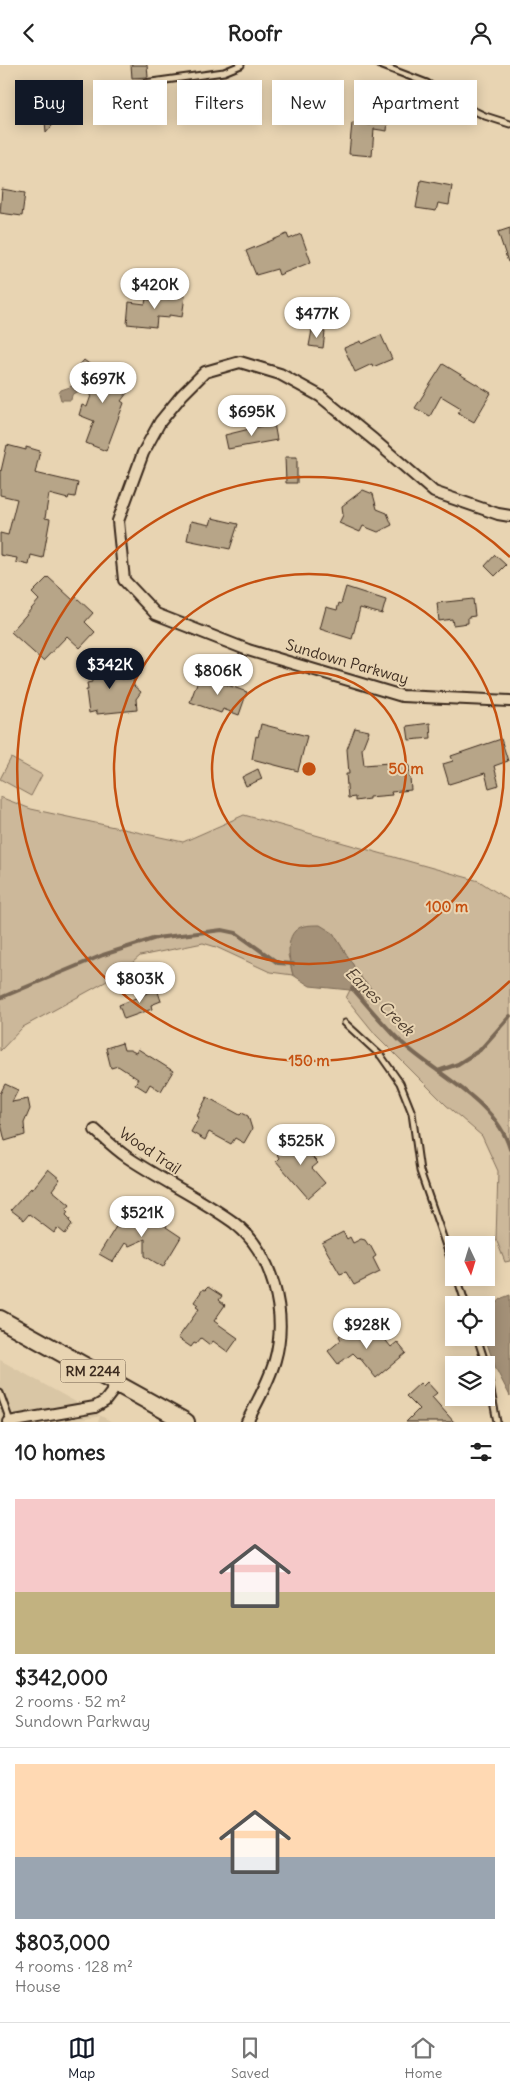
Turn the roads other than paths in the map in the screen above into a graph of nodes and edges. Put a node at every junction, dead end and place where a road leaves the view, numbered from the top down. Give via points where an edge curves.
1 (241, 65) edge
2 (380, 65) edge
3 (161, 80) edge
4 (510, 124) edge
5 (510, 515) edge
6 (510, 701) edge
7 (345, 1023) dead end
8 (95, 1130) dead end
9 (445, 1243) edge
10 (0, 1319) edge
11 (118, 1384) junction
12 (0, 1393) edge
13 (494, 1406) edge
14 (10, 1422) edge
15 (186, 1422) edge
16 (247, 1422) edge
17 (497, 1422) edge

1 - 3 lane via 224,72
2 - 4 lane via 427,83 485,116
5 - 6 street, Sundown Parkway via 498,514 434,492 320,396 280,374 240,362 205,372 160,422 144,453 118,521 124,580 156,615 248,650 402,695
7 - 9 lane via 381,1055 400,1083 412,1113 420,1171
8 - 16 street, Wood Trail via 126,1156 234,1223 252,1242 266,1265 280,1323 278,1344 269,1376
10 - 11 main road, RM 2244
11 - 14 street via 96,1407
11 - 15 main road, RM 2244
12 - 14 lane
13 - 17 lane

